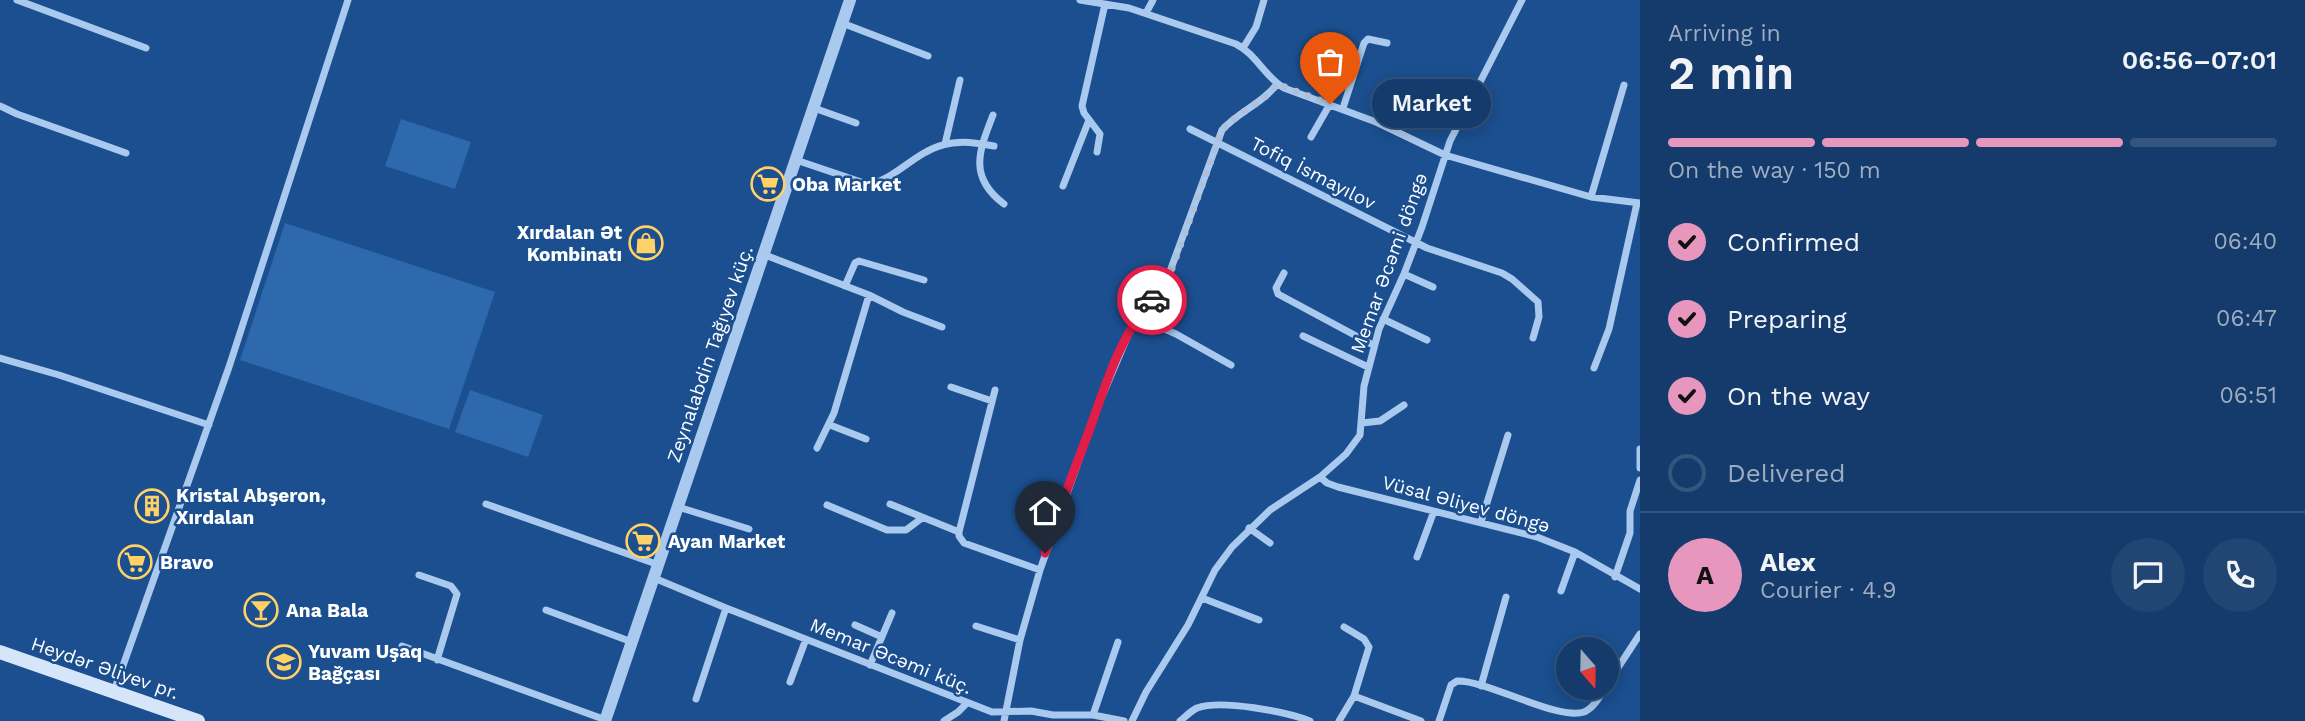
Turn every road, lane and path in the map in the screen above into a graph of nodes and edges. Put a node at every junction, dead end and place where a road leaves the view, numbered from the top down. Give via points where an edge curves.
1 (18, 0) edge
2 (348, 0) edge
3 (850, 0) edge
4 (1080, 0) edge
5 (1153, 0) edge
6 (1264, 0) edge
7 (1522, 0) edge
8 (1119, 3) edge
9 (1105, 4) junction
10 (1146, 13) junction
11 (842, 23) junction
12 (1387, 43) dead end
13 (146, 48) dead end
14 (1243, 48) junction
15 (928, 56) dead end
16 (960, 80) dead end
17 (1277, 84) junction
18 (1624, 85) dead end
19 (1330, 104) junction
20 (0, 106) edge
21 (814, 108) junction
22 (1343, 108) junction
23 (993, 115) dead end
24 (1088, 120) junction
25 (856, 122) dead end
26 (1190, 129) dead end
27 (1311, 137) dead end
28 (1216, 142) junction
29 (945, 144) junction
30 (981, 144) junction
31 (994, 146) dead end
32 (1097, 152) dead end
33 (126, 153) dead end
34 (1445, 155) junction
35 (796, 160) junction
36 (1063, 186) dead end
37 (1591, 197) junction
38 (1639, 203) edge
39 (1004, 204) dead end
40 (1416, 242) junction
41 (765, 256) junction
42 (1284, 273) dead end
43 (1404, 274) junction
44 (925, 280) dead end
45 (845, 286) junction
46 (1433, 286) dead end
47 (869, 295) junction
48 (1137, 317) junction
49 (1383, 319) junction
50 (942, 327) dead end
51 (1303, 337) dead end
52 (1533, 338) dead end
53 (1427, 340) dead end
54 (1373, 345) junction
55 (0, 358) edge
56 (1231, 365) dead end
57 (1368, 367) junction
58 (1594, 368) dead end
59 (951, 387) dead end
60 (995, 390) dead end
61 (992, 401) junction
62 (1404, 405) dead end
63 (1362, 424) junction
64 (209, 425) junction
65 (830, 425) junction
66 (1508, 435) dead end
67 (866, 439) dead end
68 (817, 448) dead end
69 (1640, 449) edge
70 (1640, 468) edge
71 (1320, 477) junction
72 (1640, 480) edge
73 (486, 504) dead end
74 (890, 504) dead end
75 (827, 505) dead end
76 (678, 507) junction
77 (1434, 511) junction
78 (922, 518) junction
79 (1481, 522) junction
80 (1250, 528) junction
81 (749, 529) dead end
82 (959, 532) junction
83 (1270, 543) dead end
84 (1575, 552) junction
85 (1417, 557) dead end
86 (1040, 570) junction
87 (657, 571) junction
88 (419, 575) dead end
89 (1615, 577) junction
90 (1640, 589) edge
91 (1560, 591) dead end
92 (1506, 597) dead end
93 (1202, 598) junction
94 (726, 608) junction
95 (545, 610) dead end
96 (892, 613) dead end
97 (1259, 620) dead end
98 (855, 625) dead end
99 (976, 626) dead end
100 (1344, 627) dead end
101 (1640, 634) edge
102 (882, 637) junction
103 (806, 639) junction
104 (1020, 640) junction
105 (632, 642) junction
106 (1118, 642) dead end
107 (402, 646) dead end
108 (0, 652) edge
109 (438, 660) junction
110 (870, 665) junction
111 (1619, 667) edge
112 (790, 682) dead end
113 (1481, 686) junction
114 (114, 692) junction
115 (1354, 696) junction
116 (696, 699) dead end
117 (1598, 700) edge
118 (966, 704) junction
119 (1007, 712) junction
120 (1584, 712) junction
121 (1087, 717) edge
122 (606, 720) edge
123 (198, 721) edge
124 (944, 721) edge
125 (1004, 721) edge
126 (1124, 721) edge
127 (1132, 721) edge
128 (1180, 721) edge
129 (1310, 721) edge
130 (1339, 721) edge
131 (1421, 721) edge
132 (1439, 721) edge
133 (1586, 721) edge

1 - 13 street
2 - 64 street
3 - 11 street, Zeynalabdin Tağıyev küç.
4 - 9 street
5 - 10 street
6 - 14 street
7 - 34 street, Memar Əcəmi döngə
8 - 9 street
8 - 10 street
9 - 24 street via 1082,106
10 - 14 street
11 - 15 street
11 - 21 street, Zeynalabdin Tağıyev küç.
12 - 22 street via 1368,39 1364,43
14 - 17 street
16 - 29 street
17 - 19 street
17 - 28 street via 1231,121
18 - 37 street
19 - 22 street
19 - 27 street
20 - 33 street
21 - 25 street
21 - 35 street, Zeynalabdin Tağıyev küç.
22 - 34 street
23 - 30 street
24 - 32 street via 1100,134
24 - 36 street
26 - 28 street, Tofiq İsmayılov
28 - 40 street, Tofiq İsmayılov
28 - 48 street via 1170,274
29 - 30 street
29 - 35 street via 870,185
30 - 31 street
30 - 39 street via 981,179
34 - 37 street
34 - 40 street, Memar Əcəmi döngə
35 - 41 street, Zeynalabdin Tağıyev küç.
37 - 38 street
38 - 58 street via 1609,329
40 - 43 street, Memar Əcəmi döngə
40 - 52 street, Tofiq İsmayılov via 1512,279 1538,302
41 - 45 street
41 - 76 street, Zeynalabdin Tağıyev küç.
42 - 54 street via 1276,288 1278,294
43 - 46 street
43 - 49 street, Memar Əcəmi döngə
44 - 45 street via 859,261
45 - 47 street
47 - 50 street
47 - 65 street
48 - 56 street
48 - 86 street via 1098,407
49 - 53 street
49 - 54 street, Memar Əcəmi döngə
51 - 57 street
54 - 57 street, Memar Əcəmi döngə
55 - 64 street
57 - 63 street, Memar Əcəmi döngə
59 - 61 street
60 - 61 street
61 - 82 street
62 - 63 street via 1380,421
63 - 71 street, Memar Əcəmi döngə via 1355,444
64 - 114 street
65 - 67 street
65 - 68 street
66 - 79 street
69 - 70 street
71 - 77 street, Vüsal Əliyev döngə via 1338,487
71 - 80 street, Memar Əcəmi döngə
72 - 89 street via 1630,511 1630,533
73 - 87 street, Memar Əcəmi küç.
74 - 78 street
75 - 78 street via 887,530 906,530
76 - 81 street
76 - 87 street, Zeynalabdin Tağıyev küç.
77 - 79 street, Vüsal Əliyev döngə
77 - 85 street
78 - 82 street
79 - 84 street, Vüsal Əliyev döngə
80 - 83 street
80 - 93 street, Memar Əcəmi döngə via 1224,557
82 - 86 street via 964,543
84 - 89 street, Vüsal Əliyev döngə
84 - 91 street
86 - 104 street
87 - 94 street, Memar Əcəmi küç.
87 - 105 street, Zeynalabdin Tağıyev küç.
88 - 109 street via 451,586 457,594
89 - 90 street, Vüsal Əliyev döngə
92 - 113 street
93 - 97 street
93 - 127 street, Memar Əcəmi döngə
94 - 103 street, Memar Əcəmi küç.
94 - 116 street
95 - 105 street
96 - 102 street
98 - 102 street
99 - 104 street
100 - 115 street via 1369,647
101 - 111 street
102 - 110 street
103 - 110 street, Memar Əcəmi küç.
103 - 112 street
104 - 119 street
105 - 122 street, Zeynalabdin Tağıyev küç.
106 - 121 street
107 - 109 street
108 - 114 main road, Heydər Əliyev pr.
109 - 122 street
110 - 118 street, Memar Əcəmi küç.
113 - 120 street via 1553,709
113 - 132 street via 1452,682
114 - 123 main road, Heydər Əliyev pr.
115 - 130 street
115 - 131 street
117 - 120 street
118 - 119 street, Memar Əcəmi küç.
118 - 124 street
119 - 121 street, Memar Əcəmi küç.
119 - 125 street
120 - 133 street
121 - 126 street, Memar Əcəmi küç.
128 - 129 street via 1193,710 1216,705 1261,709

